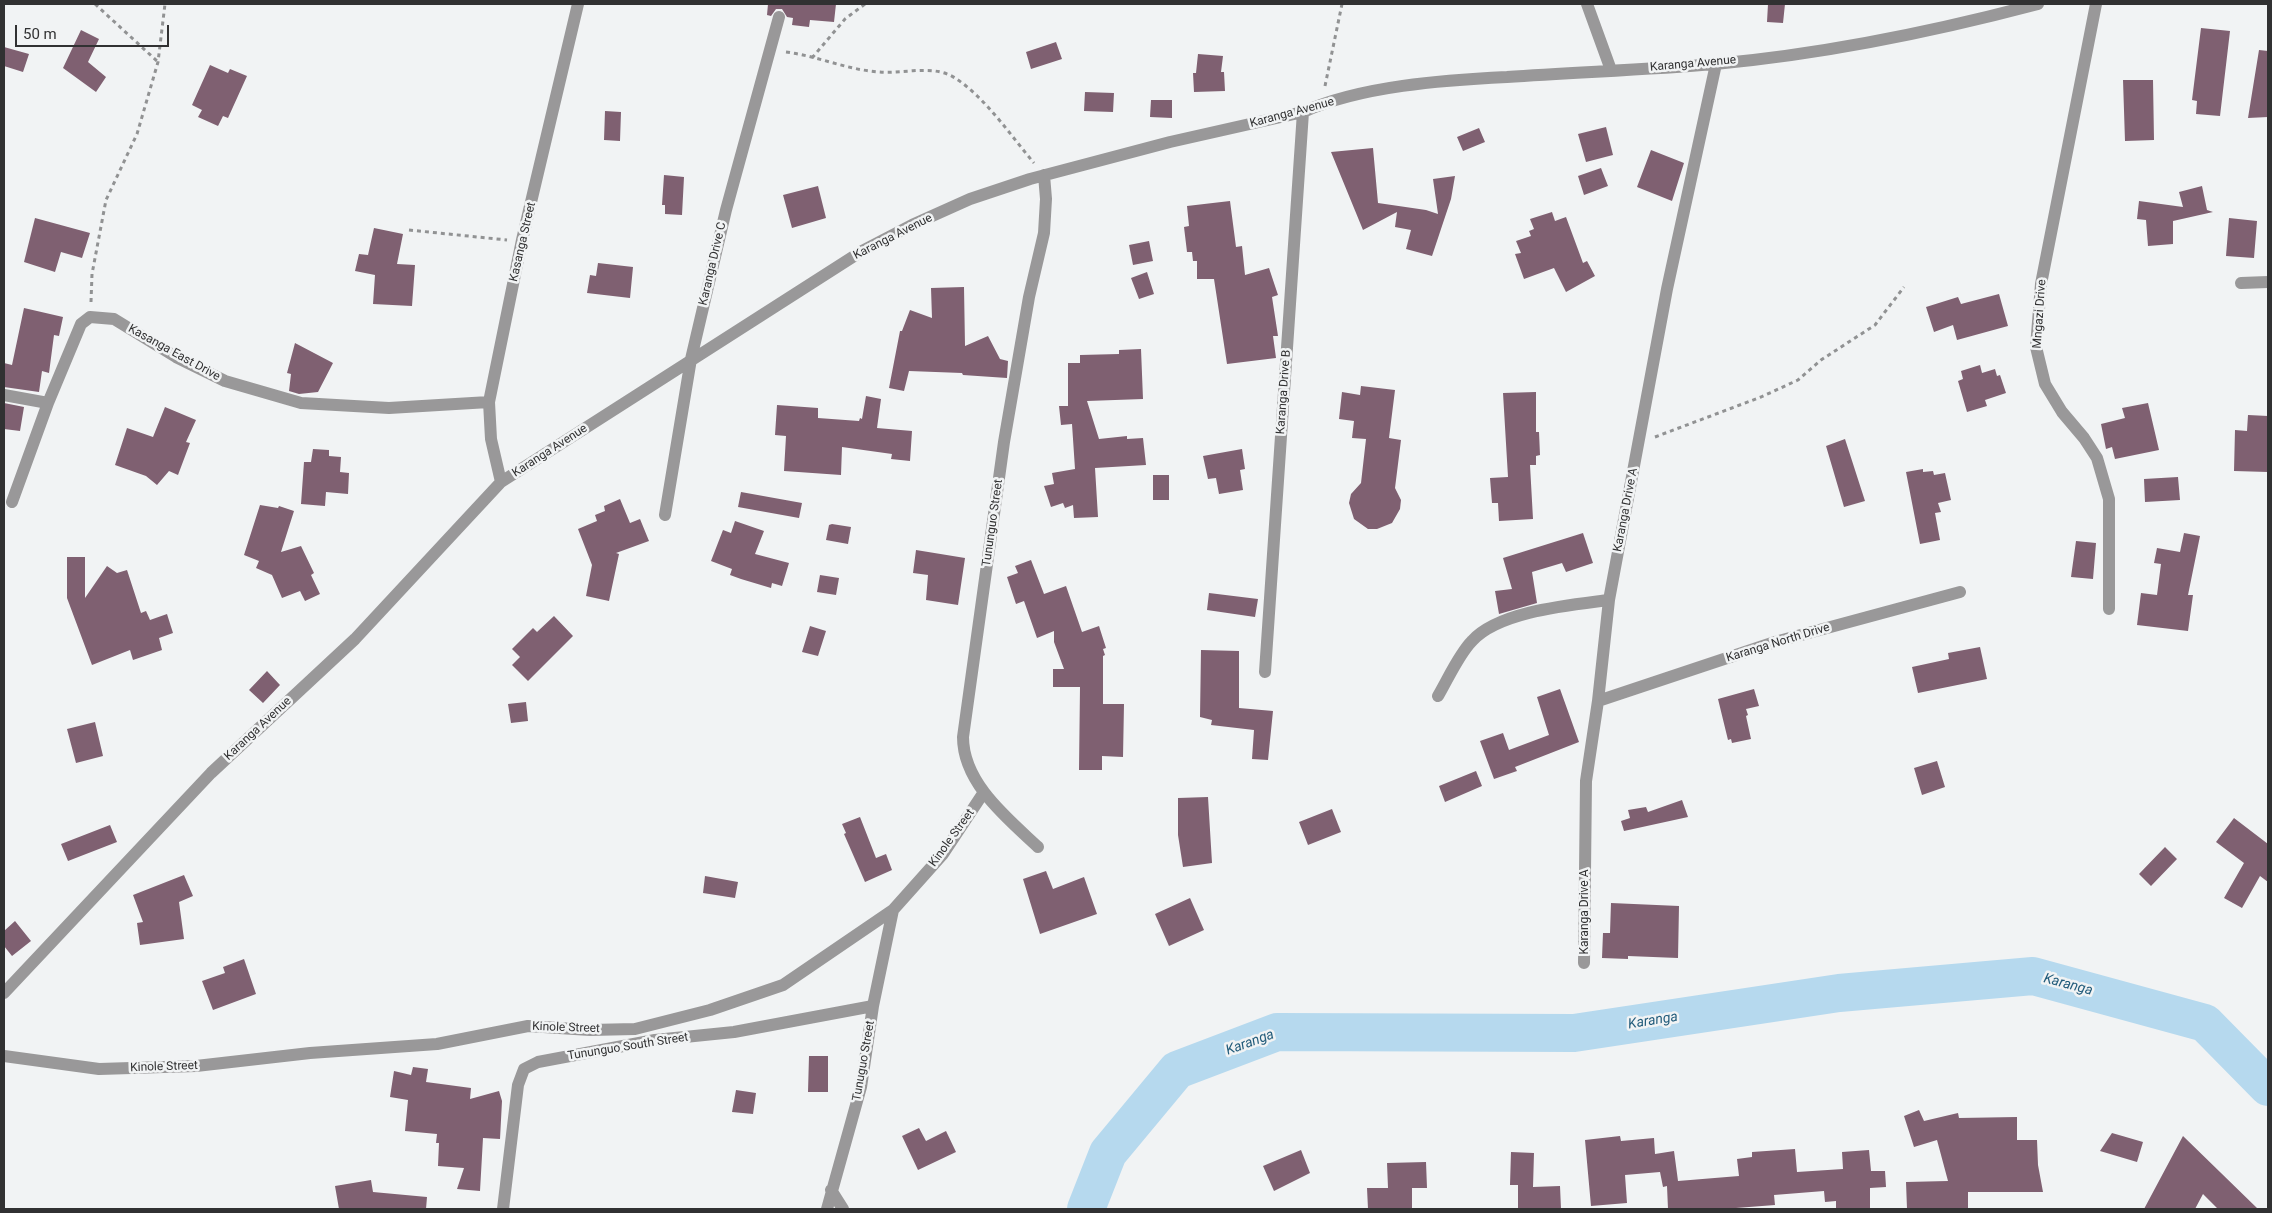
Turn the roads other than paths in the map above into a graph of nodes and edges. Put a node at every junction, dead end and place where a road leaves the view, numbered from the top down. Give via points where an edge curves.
1 (578, 4) edge
2 (1587, 4) edge
3 (2038, 4) edge
4 (2096, 4) edge
5 (779, 18) dead end
6 (1716, 64) junction
7 (1611, 70) junction
8 (1303, 112) junction
9 (1044, 175) junction
10 (2268, 282) edge
11 (2241, 283) dead end
12 (691, 359) junction
13 (4, 395) edge
14 (489, 402) junction
15 (48, 403) junction
16 (501, 482) junction
17 (12, 502) dead end
18 (665, 514) dead end
19 (1960, 592) dead end
20 (1609, 600) junction
21 (2109, 609) dead end
22 (1265, 672) dead end
23 (1438, 696) dead end
24 (1598, 700) junction
25 (984, 792) junction
26 (1038, 847) dead end
27 (893, 910) junction
28 (1584, 963) dead end
29 (4, 993) edge
30 (873, 1006) junction
31 (4, 1056) edge
32 (831, 1190) junction
33 (502, 1209) edge
34 (827, 1209) edge
35 (843, 1209) edge

1 - 14 street, Kasanga Street via 522,240
2 - 7 street
3 - 6 street, Karanga Avenue via 1858,46
4 - 21 street, Mngazi Drive via 2041,284 2036,347 2044,384 2097,458 2109,499
5 - 12 street, Karanga Drive C via 726,210
6 - 7 street, Karanga Avenue
6 - 20 street, Karanga Drive A via 1667,289
7 - 8 street, Karanga Avenue via 1408,85 1321,104
8 - 9 street, Karanga Avenue
8 - 22 street, Karanga Drive B
9 - 12 street, Karanga Avenue via 970,199 862,251
9 - 25 street, Tununguo Street via 1044,233 1029,297 1004,442 963,738 966,765
10 - 11 street
12 - 16 street, Karanga Avenue
12 - 18 street, Karanga Drive C
13 - 15 street
14 - 15 street, Kasanga East Drive via 388,408 300,404 225,381 176,357 114,319 90,317 81,324
14 - 16 street, Kasanga Street via 491,439
15 - 17 street
16 - 29 street, Karanga Avenue via 355,639 211,772
19 - 24 street, Karanga North Drive via 1775,642
20 - 23 street via 1552,607 1502,621 1472,640
20 - 24 street, Karanga Drive A
24 - 28 street, Karanga Drive A via 1586,781
25 - 26 street, Tununguo Street
25 - 27 street, Kinole Street via 943,854
27 - 30 street, Tunuguo Street
27 - 31 street, Kinole Street via 783,985 710,1010 634,1029 528,1026 437,1044 310,1053 196,1066 99,1069
30 - 32 street, Tunuguo Street via 861,1087
30 - 33 street, Tununguo South Street via 734,1032 655,1040 538,1062 524,1069 518,1085
32 - 34 street, Tunuguo Street
32 - 35 street

